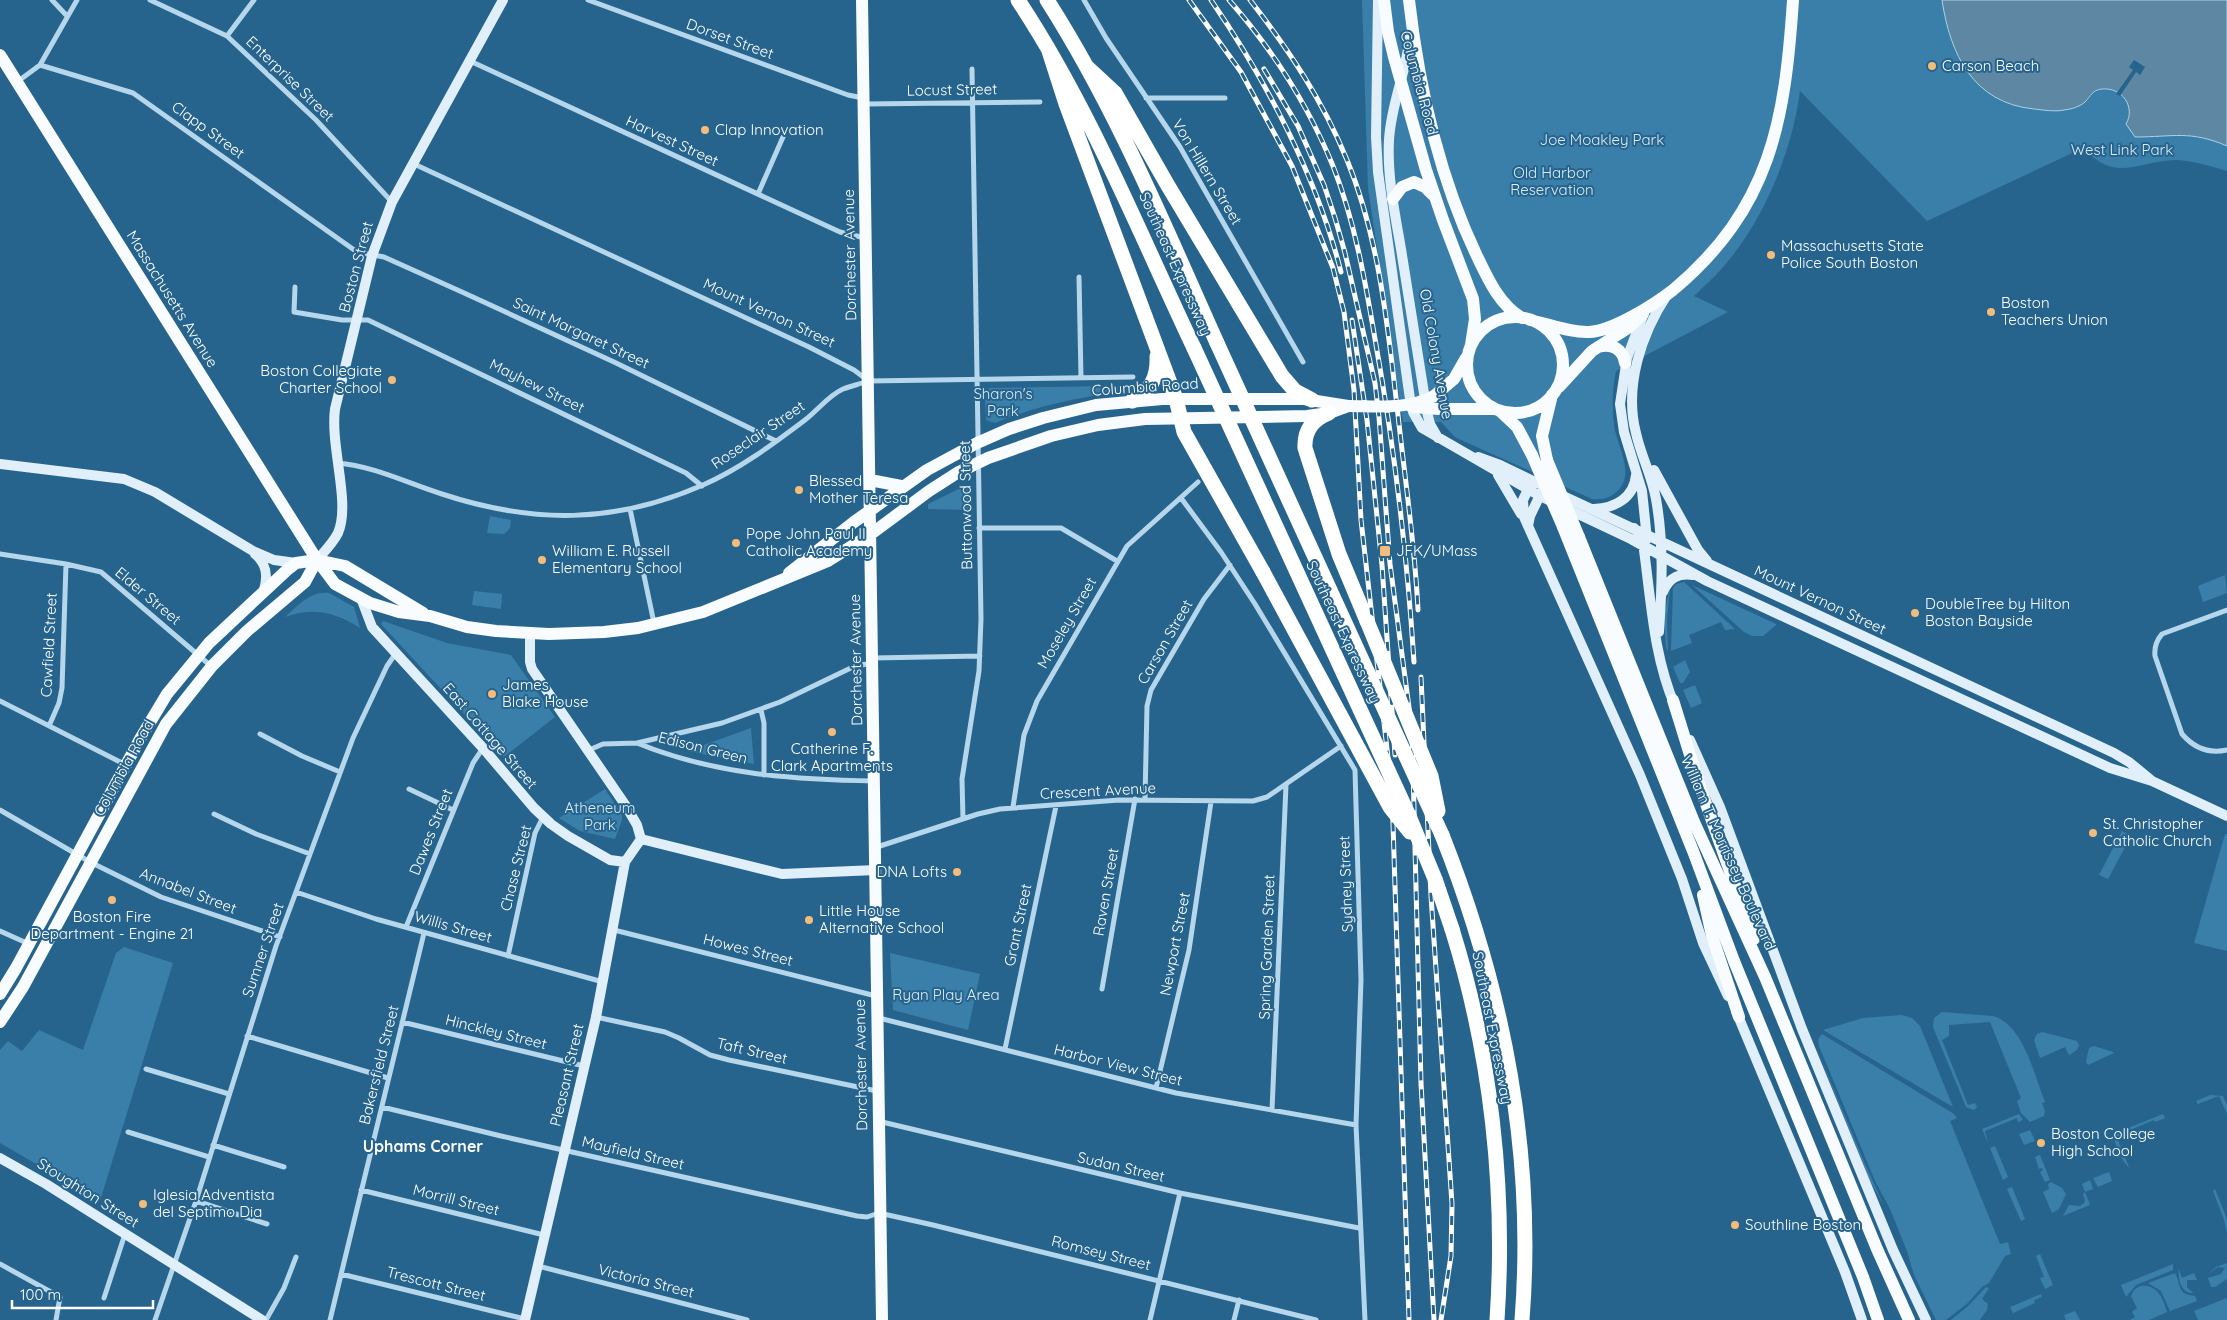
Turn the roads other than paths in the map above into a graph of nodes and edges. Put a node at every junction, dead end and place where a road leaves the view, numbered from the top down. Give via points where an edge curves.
1 (52, 0) edge
2 (77, 0) edge
3 (150, 0) edge
4 (254, 0) edge
5 (503, 0) edge
6 (588, 0) edge
7 (862, 0) edge
8 (1018, 0) edge
9 (1047, 0) edge
10 (1084, 0) edge
11 (1378, 0) edge
12 (1384, 0) edge
13 (1409, 0) edge
14 (1793, 0) edge
15 (1411, 14) junction
16 (67, 16) junction
17 (227, 36) junction
18 (1048, 48) junction
19 (0, 55) edge
20 (469, 61) junction
21 (40, 65) junction
22 (1087, 67) junction
23 (972, 69) dead end
24 (1400, 80) junction
25 (17, 82) junction
26 (1146, 98) junction
27 (1225, 98) dead end
28 (864, 101) junction
29 (1040, 102) dead end
30 (972, 103) junction
31 (782, 136) dead end
32 (414, 164) junction
33 (758, 194) junction
34 (1434, 196) junction
35 (1393, 199) junction
36 (392, 202) junction
37 (866, 238) junction
38 (372, 256) junction
39 (1079, 277) dead end
40 (295, 286) dead end
41 (1669, 292) junction
42 (1646, 310) junction
43 (357, 318) junction
44 (1526, 319) junction
45 (1155, 345) junction
46 (1596, 348) junction
47 (1470, 349) junction
48 (1302, 362) dead end
49 (1625, 363) junction
50 (1133, 377) dead end
51 (1081, 378) junction
52 (976, 379) junction
53 (868, 381) junction
54 (1553, 394) junction
55 (1176, 399) junction
56 (1312, 400) junction
57 (1132, 401) junction
58 (1348, 406) junction
59 (1402, 406) junction
60 (1497, 410) junction
61 (1329, 413) junction
62 (1180, 418) junction
63 (1440, 440) junction
64 (776, 441) junction
65 (977, 443) junction
66 (1639, 444) junction
67 (1470, 455) junction
68 (978, 462) junction
69 (337, 463) junction
70 (0, 464) edge
71 (1636, 469) junction
72 (1494, 471) junction
73 (870, 480) junction
74 (1198, 482) dead end
75 (1530, 485) junction
76 (702, 486) junction
77 (901, 486) junction
78 (1542, 491) junction
79 (1181, 498) junction
80 (630, 509) junction
81 (1592, 509) junction
82 (870, 512) junction
83 (1528, 527) junction
84 (979, 528) junction
85 (1634, 528) junction
86 (871, 534) junction
87 (1647, 534) junction
88 (1661, 541) junction
89 (1644, 546) junction
90 (252, 551) junction
91 (0, 554) edge
92 (1662, 557) junction
93 (316, 560) junction
94 (1117, 561) junction
95 (66, 564) junction
96 (296, 564) junction
97 (1230, 565) junction
98 (1718, 569) junction
99 (1696, 576) junction
100 (783, 578) junction
101 (264, 590) junction
102 (1662, 595) junction
103 (361, 598) junction
104 (2227, 610) edge
105 (430, 616) junction
106 (654, 625) junction
107 (530, 634) junction
108 (1658, 647) junction
109 (396, 653) junction
110 (198, 654) junction
111 (980, 656) junction
112 (872, 661) junction
113 (212, 666) junction
114 (1673, 700) junction
115 (0, 701) edge
116 (761, 710) junction
117 (49, 726) junction
118 (260, 734) dead end
119 (637, 743) junction
120 (1341, 746) junction
121 (483, 748) junction
122 (590, 750) junction
123 (2227, 750) edge
124 (126, 765) junction
125 (340, 772) junction
126 (764, 775) junction
127 (874, 780) junction
128 (2152, 780) junction
129 (1286, 785) junction
130 (409, 789) dead end
131 (1135, 799) junction
132 (1145, 799) junction
133 (1211, 802) junction
134 (1056, 806) junction
135 (1013, 808) junction
136 (0, 810) edge
137 (453, 810) junction
138 (214, 814) dead end
139 (2227, 816) edge
140 (543, 817) junction
141 (963, 819) junction
142 (1442, 835) junction
143 (641, 839) junction
144 (876, 847) junction
145 (1422, 848) junction
146 (1693, 851) junction
147 (310, 854) junction
148 (77, 855) junction
149 (90, 862) junction
150 (625, 862) junction
151 (876, 870) junction
152 (296, 892) junction
153 (406, 927) junction
154 (614, 930) junction
155 (0, 931) edge
156 (424, 933) junction
157 (280, 937) junction
158 (29, 944) junction
159 (508, 956) junction
160 (1765, 977) junction
161 (603, 982) junction
162 (1102, 989) dead end
163 (0, 994) edge
164 (876, 996) junction
165 (596, 1017) junction
166 (1740, 1017) junction
167 (877, 1018) junction
168 (0, 1022) edge
169 (402, 1022) junction
170 (247, 1036) junction
171 (1005, 1049) junction
172 (584, 1067) junction
173 (146, 1069) dead end
174 (388, 1078) junction
175 (1156, 1088) junction
176 (878, 1091) junction
177 (229, 1094) junction
178 (382, 1106) junction
179 (1272, 1110) junction
180 (878, 1121) junction
181 (1356, 1125) junction
182 (128, 1132) dead end
183 (213, 1145) junction
184 (565, 1151) junction
185 (209, 1157) junction
186 (0, 1158) edge
187 (284, 1167) dead end
188 (361, 1190) junction
189 (1180, 1193) junction
190 (196, 1201) junction
191 (879, 1213) junction
192 (267, 1224) dead end
193 (1360, 1228) junction
194 (125, 1234) junction
195 (545, 1235) junction
196 (296, 1257) dead end
197 (0, 1264) edge
198 (175, 1265) junction
199 (538, 1266) junction
200 (341, 1274) junction
201 (1160, 1281) junction
202 (104, 1298) dead end
203 (1238, 1300) junction
204 (525, 1319) edge
205 (56, 1320) edge
206 (155, 1320) edge
207 (262, 1320) edge
208 (266, 1320) edge
209 (330, 1320) edge
210 (747, 1320) edge
211 (882, 1320) edge
212 (1150, 1320) edge
213 (1234, 1320) edge
214 (1316, 1320) edge
215 (1365, 1320) edge
216 (1498, 1320) edge
217 (1522, 1320) edge
218 (1862, 1320) edge
219 (1878, 1320) edge
220 (1909, 1320) edge
221 (1926, 1320) edge

1 - 16 street
2 - 16 street
3 - 17 street, Enterprise Street
4 - 17 street
5 - 20 street, Boston Street
6 - 28 street, Dorset Street
7 - 28 main road, Dorchester Avenue
8 - 18 highway, Southeast Expressway
9 - 22 highway, Southeast Expressway
10 - 26 street, Von Hillern Street
11 - 63 street, Old Colony Avenue via 1378,164 1408,390 1418,424
12 - 24 main road, Columbia Road
13 - 15 main road, Old Colony Avenue
14 - 41 main road via 1782,106 1765,165 1744,208 1720,244
15 - 24 street, Old Colony Avenue via 1409,50
15 - 44 main road, Columbia Road via 1428,112 1456,209 1492,285 1504,302
16 - 21 street
17 - 36 street, Enterprise Street via 316,120
18 - 45 highway
18 - 145 highway, Southeast Expressway, bridge via 1098,138
19 - 25 main road, Massachusetts Avenue
20 - 32 street, Boston Street
20 - 33 street, Harvest Street
21 - 25 street
21 - 38 street, Clapp Street via 133,93 344,244
22 - 56 highway via 1115,93 1282,376 1295,391
22 - 142 highway, Southeast Expressway, bridge via 1131,154
23 - 30 street, Buttonwood Street
24 - 34 main road, Columbia Road
24 - 35 street, Old Colony Avenue via 1389,142
25 - 93 main road, Massachusetts Avenue
26 - 27 street
26 - 48 street, Von Hillern Street via 1180,147
28 - 30 street, Locust Street
28 - 37 main road, Dorchester Avenue
29 - 30 street, Locust Street
30 - 52 street, Buttonwood Street
31 - 33 street
32 - 36 street, Boston Street
32 - 53 street, Mount Vernon Street via 809,348 854,370
33 - 37 street, Harvest Street via 840,232
34 - 35 main road via 1414,182 1402,187
34 - 47 main road, Columbia Road via 1473,298
35 - 63 street, Old Colony Avenue via 1427,412
36 - 38 street, Boston Street
37 - 53 main road, Dorchester Avenue
38 - 43 street, Boston Street
38 - 64 street, Saint Margaret Street via 384,257 462,292
39 - 51 street
40 - 43 street, Mayhew Street via 294,312 342,320
41 - 42 main road
41 - 66 street via 1651,325 1636,369 1632,405
42 - 44 main road via 1590,332
42 - 46 main road via 1628,328
42 - 49 street
43 - 69 street, Boston Street via 335,410 333,433
43 - 76 street, Mayhew Street via 368,320 500,382 686,473
44 - 47 main road via 1492,323 1478,334
44 - 54 main road via 1550,333 1561,352 1562,371
45 - 55 highway
45 - 57 highway via 1158,366 1155,379
46 - 49 main road via 1614,347 1622,354
46 - 54 main road
47 - 59 main road, Columbia Road, bridge via 1454,379 1434,396
47 - 60 main road via 1467,368 1471,386 1480,398
49 - 71 street via 1620,395 1621,417
50 - 51 street
51 - 52 street
52 - 53 street
52 - 65 street, Buttonwood Street
53 - 64 street, Roseclair Street via 837,392
53 - 73 main road, Dorchester Avenue
54 - 60 main road via 1528,411
54 - 160 main road, William T. Morrissey Boulevard, bridge via 1542,436 1547,460 1691,814
55 - 56 main road, Columbia Road
55 - 57 main road, Columbia Road
55 - 62 highway
56 - 58 main road, Columbia Road
57 - 65 main road, Columbia Road via 1061,412
58 - 59 main road, Columbia Road, bridge
58 - 61 main road, Columbia Road
59 - 60 main road, Columbia Road, bridge
60 - 146 main road, William T. Morrissey Boulevard, bridge via 1514,423 1532,455
61 - 62 main road, Columbia Road
61 - 142 highway, bridge via 1311,425 1305,443 1346,574 1431,776
62 - 68 main road, Columbia Road via 1086,427 1043,438
62 - 145 highway, bridge via 1184,432 1390,808
63 - 67 street, Mount Vernon Street
64 - 76 street, Roseclair Street
65 - 68 street, Buttonwood Street
65 - 77 main road, Columbia Road
66 - 88 street, William T. Morrissey Boulevard via 1654,487
66 - 98 street via 1698,550
67 - 72 street, Mount Vernon Street
67 - 75 street, Mount Vernon Street via 1494,462
68 - 84 street, Buttonwood Street
68 - 86 main road, Columbia Road via 929,491
69 - 80 street, Roseclair Street via 384,473 475,505 509,512 564,515
69 - 93 street, Boston Street via 342,505 340,525 331,544
70 - 90 street via 102,474 132,481
71 - 81 street via 1634,484 1625,498 1614,506
71 - 87 street
72 - 75 street, Mount Vernon Street
72 - 83 street via 1506,485
73 - 77 main road
73 - 82 main road, Dorchester Avenue
74 - 79 street, Moseley Street
75 - 78 street, Mount Vernon Street
75 - 83 street via 1522,506
76 - 80 street, Roseclair Street
77 - 82 main road, Columbia Road
78 - 81 street, Mount Vernon Street
78 - 83 street
78 - 89 street, Mount Vernon Street
79 - 94 street, Moseley Street via 1134,539
79 - 97 street, Sydney Street
80 - 106 street
81 - 85 street, Mount Vernon Street
82 - 86 main road, Dorchester Avenue
82 - 100 main road, Columbia Road
83 - 166 street via 1640,775 1712,965
84 - 94 street via 1061,528
84 - 111 street, Buttonwood Street
85 - 87 street, Mount Vernon Street
85 - 89 street, William T. Morrissey Boulevard
86 - 100 main road, Columbia Road via 828,561
86 - 112 main road, Dorchester Avenue
87 - 88 street, Mount Vernon Street
87 - 92 street via 1650,544
88 - 92 street, William T. Morrissey Boulevard
88 - 98 street, Mount Vernon Street
89 - 92 street, Mount Vernon Street
89 - 108 street, William T. Morrissey Boulevard
90 - 96 street
90 - 101 street via 266,568
91 - 95 street, Elder Street
92 - 99 street, Mount Vernon Street
92 - 102 street, William T. Morrissey Boulevard
93 - 96 main road, Columbia Road
93 - 103 main road, Columbia Road via 334,584
93 - 105 main road, Columbia Road via 345,566
93 - 113 main road, Columbia Road via 305,582
94 - 135 street, Moseley Street via 1031,712 1024,735
95 - 110 street, Elder Street via 105,575
95 - 117 street, Cawfield Street via 62,688
96 - 101 main road, Columbia Road
97 - 120 street, Sydney Street
97 - 132 street, Carson Street via 1204,599 1150,690
98 - 128 street, Mount Vernon Street via 2114,754
99 - 102 street via 1673,578
99 - 128 street, Mount Vernon Street via 2110,768
100 - 106 main road, Columbia Road via 711,610
101 - 110 main road, Columbia Road
102 - 108 street, William T. Morrissey Boulevard
103 - 105 main road, Columbia Road via 389,609
103 - 109 street, East Cottage Street via 369,623
104 - 123 street via 2162,634 2154,648 2182,734 2199,748
105 - 107 main road, Columbia Road via 481,629
106 - 107 main road, Columbia Road via 604,632
107 - 122 street via 532,669
108 - 114 street, William T. Morrissey Boulevard
109 - 121 street, East Cottage Street
109 - 125 street, Sumner Street via 386,666 361,719
110 - 113 street, Elder Street
110 - 124 main road, Columbia Road via 167,694
111 - 112 street, Edison Green
111 - 141 street, Buttonwood Street via 962,779
112 - 116 street, Edison Green
112 - 127 main road, Dorchester Avenue
113 - 149 main road, Columbia Road via 157,739
114 - 160 main road
114 - 221 street, William T. Morrissey Boulevard via 1720,806 1797,1016 1899,1266
115 - 117 street
116 - 119 street, Edison Green via 698,730
116 - 126 street, Edison Green
117 - 124 street
118 - 125 street
119 - 122 street, Edison Green via 603,744
119 - 126 street, Edison Green via 694,762
120 - 129 street, Crescent Avenue
120 - 181 street, Sydney Street via 1355,770 1361,980
121 - 137 street, Dawes Street via 474,758
121 - 140 street, East Cottage Street
122 - 143 street via 629,810
124 - 148 main road, Columbia Road
125 - 147 street, Sumner Street
126 - 127 street, Edison Green
127 - 144 main road, Dorchester Avenue
128 - 139 street, Mount Vernon Street
129 - 133 street, Crescent Avenue via 1253,802
129 - 179 street, Spring Garden Street
130 - 137 street
131 - 132 street, Crescent Avenue
131 - 134 street, Crescent Avenue
131 - 162 street, Raven Street
132 - 133 street, Crescent Avenue
133 - 175 street, Newport Street via 1189,950
134 - 135 street, Crescent Avenue
134 - 171 street, Grant Street
135 - 141 street, Crescent Avenue
136 - 148 street, Annabel Street
137 - 153 street, Dawes Street
138 - 147 street
140 - 150 street, East Cottage Street via 610,860
140 - 159 street, Chase Street via 536,833
141 - 144 street, Crescent Avenue
142 - 217 highway, Southeast Expressway via 1475,927 1498,1009 1515,1109 1524,1211
143 - 150 street, Pleasant Street
143 - 151 street via 782,874
144 - 151 main road, Dorchester Avenue
145 - 216 highway, Southeast Expressway, bridge via 1452,929 1474,1014 1491,1115 1499,1207
146 - 166 main road via 1712,936
146 - 219 main road, William T. Morrissey Boulevard
147 - 152 street, Sumner Street
148 - 149 street, Annabel Street
148 - 158 main road, Columbia Road
149 - 157 street, Annabel Street via 168,900
149 - 168 main road, Columbia Road via 23,987
150 - 154 street, Pleasant Street
151 - 164 main road, Dorchester Avenue
152 - 153 street, Willis Street
152 - 157 street, Sumner Street
153 - 156 street, Willis Street
154 - 161 street, Pleasant Street
154 - 164 street, Howes Street
155 - 158 street
156 - 159 street, Willis Street
156 - 169 street, Bakersfield Street
157 - 170 street, Sumner Street
158 - 163 main road, Columbia Road
159 - 161 street, Willis Street
160 - 220 main road, William T. Morrissey Boulevard
161 - 165 street, Pleasant Street
164 - 167 main road, Dorchester Avenue
165 - 172 street, Pleasant Street
165 - 176 street, Taft Street via 665,1032 710,1055 729,1060
166 - 218 street
167 - 171 street, Harbor View Street
167 - 176 main road, Dorchester Avenue
169 - 172 street, Hinckley Street
169 - 174 street, Bakersfield Street
170 - 174 street
170 - 177 street, Sumner Street
171 - 175 street, Harbor View Street
172 - 184 street, Pleasant Street
173 - 177 street
174 - 178 street, Bakersfield Street
175 - 179 street, Harbor View Street
176 - 180 main road, Dorchester Avenue
177 - 183 street, Sumner Street
178 - 184 street, Mayfield Street
178 - 188 street, Bakersfield Street
179 - 181 street, Harbor View Street
180 - 189 street, Sudan Street
180 - 191 main road, Dorchester Avenue
181 - 193 street, Sydney Street
182 - 185 street
183 - 185 street, Sumner Street
183 - 187 street
184 - 191 street, Mayfield Street via 856,1216
184 - 195 street, Pleasant Street
185 - 190 street, Sumner Street
186 - 194 street, Stoughton Street
188 - 195 street, Morrill Street
188 - 200 street, Bakersfield Street
189 - 193 street, Sudan Street
189 - 201 street
190 - 192 street
190 - 198 street, Sumner Street
191 - 201 street, Romsey Street
191 - 211 main road, Dorchester Avenue
193 - 215 street, Sydney Street
194 - 198 street, Stoughton Street
194 - 202 street
195 - 199 street, Pleasant Street
196 - 208 street
197 - 205 street via 60,1297
198 - 206 street, Sumner Street
198 - 207 street, Stoughton Street
199 - 204 street, Pleasant Street
199 - 210 street, Victoria Street
200 - 204 street, Trescott Street
200 - 209 street, Bakersfield Street
201 - 203 street, Romsey Street
201 - 212 street
203 - 213 street
203 - 214 street, Romsey Street

